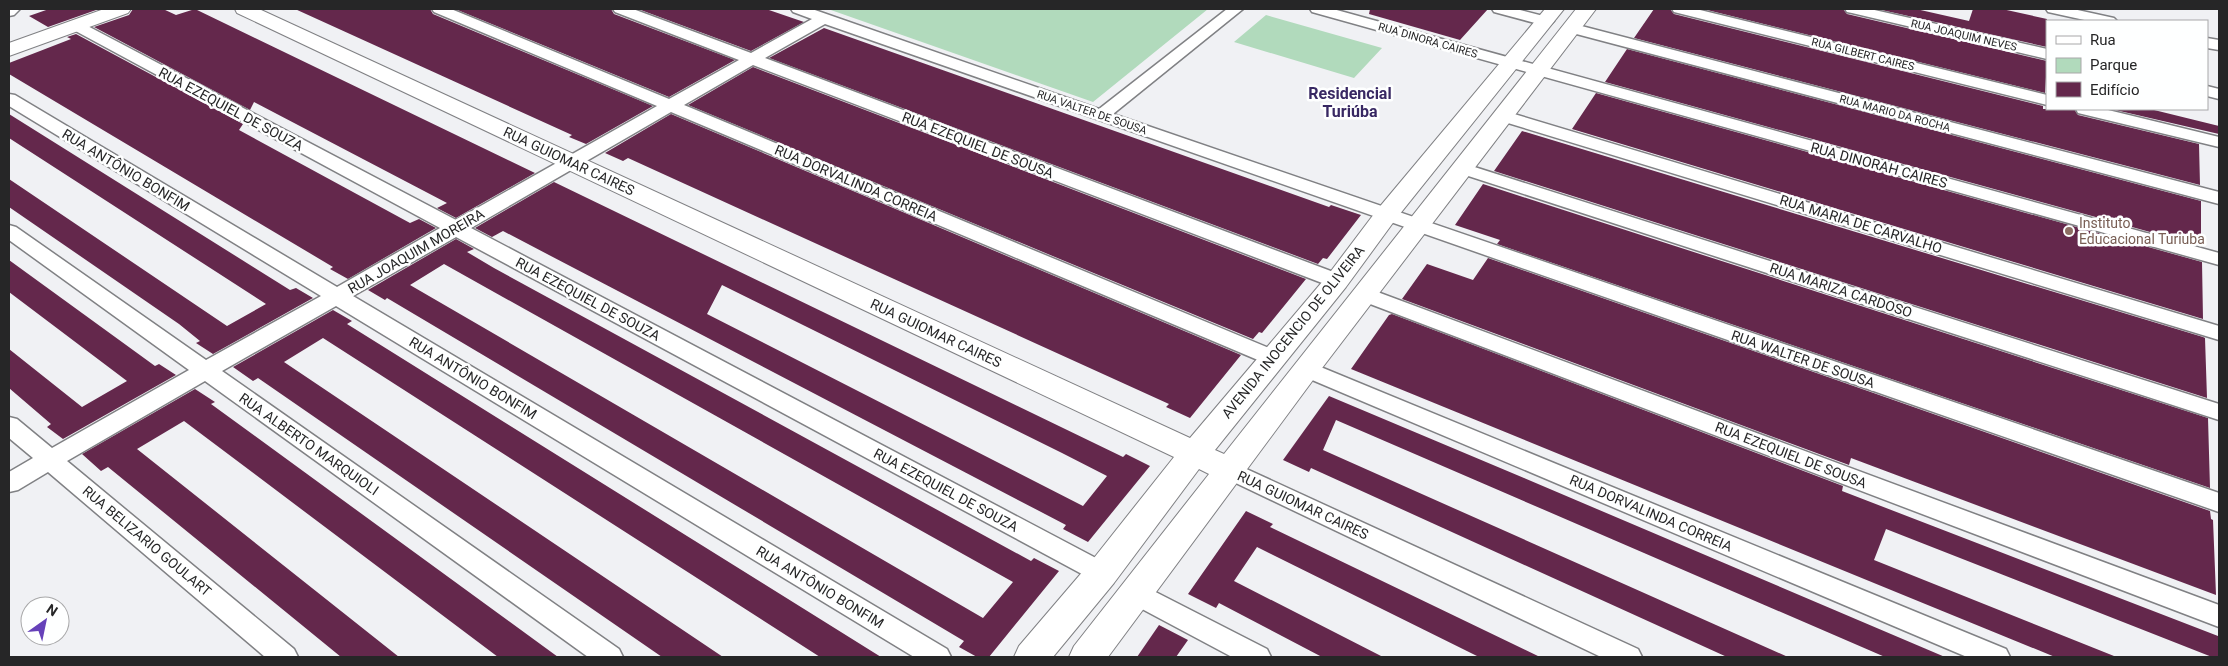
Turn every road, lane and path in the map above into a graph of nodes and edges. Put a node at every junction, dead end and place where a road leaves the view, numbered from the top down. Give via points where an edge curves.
1 (13, 9) edge
2 (93, 9) edge
3 (120, 9) edge
4 (244, 9) edge
5 (439, 9) edge
6 (620, 9) edge
7 (798, 9) edge
8 (1236, 9) edge
9 (1317, 9) edge
10 (1499, 9) edge
11 (1586, 9) edge
12 (1679, 9) edge
13 (1852, 9) edge
14 (2053, 9) edge
15 (9, 12) edge
16 (1550, 15) edge
17 (824, 18) junction
18 (2104, 20) edge
19 (75, 26) junction
20 (1570, 28) junction
21 (9, 40) edge
22 (9, 50) edge
23 (2046, 54) edge
24 (751, 59) junction
25 (1511, 63) junction
26 (1538, 71) junction
27 (9, 99) edge
28 (2046, 100) edge
29 (670, 105) junction
30 (2088, 110) edge
31 (1101, 115) junction
32 (1504, 116) junction
33 (2219, 142) edge
34 (571, 162) junction
35 (1462, 168) junction
36 (2219, 198) edge
37 (1386, 215) junction
38 (1417, 226) junction
39 (455, 228) junction
40 (9, 231) edge
41 (2219, 259) edge
42 (1336, 281) junction
43 (1364, 294) junction
44 (336, 296) junction
45 (2219, 333) edge
46 (1272, 358) junction
47 (1306, 369) junction
48 (206, 371) junction
49 (2219, 412) edge
50 (9, 425) edge
51 (1194, 454) junction
52 (50, 460) junction
53 (1229, 470) junction
54 (9, 483) edge
55 (2219, 503) edge
56 (1102, 573) junction
57 (1136, 592) junction
58 (2219, 616) edge
59 (284, 657) edge
60 (609, 657) edge
61 (937, 657) edge
62 (1032, 657) edge
63 (1087, 657) edge
64 (1257, 657) edge
65 (1628, 657) edge
66 (1996, 657) edge

1 - 15 street
2 - 21 street
3 - 19 street
4 - 34 street, RUA GUIOMAR CAIRES
5 - 29 street, RUA DORVALINDA CORREIA
6 - 24 street, RUA EZEQUIEL DE SOUSA
7 - 17 street, RUA VALTER DE SOUSA
8 - 31 street
9 - 25 street, RUA DINORA CAIRES
10 - 16 street
11 - 20 street
12 - 28 street, RUA GILBERT CAIRES
13 - 23 street, RUA JOAQUIM NEVES
14 - 18 street
16 - 25 street, AVENIDA INOCENCIO DE OLIVEIRA
17 - 24 street, RUA JOAQUIM MOREIRA
17 - 31 street, RUA VALTER DE SOUSA
19 - 22 street
19 - 39 street, RUA EZEQUIEL DE SOUZA
20 - 26 street
20 - 36 street, RUA MARIO DA ROCHA
24 - 29 street, RUA JOAQUIM MOREIRA
24 - 42 street, RUA EZEQUIEL DE SOUSA
25 - 26 street, RUA DINORA CAIRES
25 - 37 street, AVENIDA INOCENCIO DE OLIVEIRA
26 - 32 street
26 - 41 street, RUA DINORAH CAIRES
27 - 44 street, RUA ANTÔNIO BONFIM
29 - 34 street, RUA JOAQUIM MOREIRA
29 - 46 street, RUA DORVALINDA CORREIA
30 - 33 street
31 - 37 street, RUA VALTER DE SOUSA
32 - 35 street
32 - 45 street, RUA MARIA DE CARVALHO
34 - 39 street, RUA JOAQUIM MOREIRA
34 - 51 street, RUA GUIOMAR CAIRES
35 - 38 street
35 - 49 street, RUA MARIZA CARDOSO
37 - 38 street, RUA WALTER DE SOUSA
37 - 42 street, AVENIDA INOCENCIO DE OLIVEIRA
38 - 43 street
38 - 55 street, RUA WALTER DE SOUSA
39 - 44 street, RUA JOAQUIM MOREIRA
39 - 56 street, RUA EZEQUIEL DE SOUZA
40 - 48 street, RUA ALBERTO MARQUIOLI
42 - 46 street, AVENIDA INOCENCIO DE OLIVEIRA
43 - 47 street
43 - 58 street, RUA EZEQUIEL DE SOUSA
44 - 48 street, RUA JOAQUIM MOREIRA
44 - 61 street, RUA ANTÔNIO BONFIM
46 - 51 street, AVENIDA INOCENCIO DE OLIVEIRA
47 - 53 street
47 - 66 street, RUA DORVALINDA CORREIA
48 - 52 street, RUA JOAQUIM MOREIRA
48 - 60 street, RUA ALBERTO MARQUIOLI
50 - 52 street, RUA BELIZARIO GOULART
51 - 53 street, RUA GUIOMAR CAIRES
51 - 56 street, AVENIDA INOCENCIO DE OLIVEIRA
52 - 54 street, RUA JOAQUIM MOREIRA
52 - 59 street, RUA BELIZARIO GOULART
53 - 57 street
53 - 65 street, RUA GUIOMAR CAIRES
56 - 62 street, AVENIDA INOCENCIO DE OLIVEIRA
57 - 63 street
57 - 64 street

